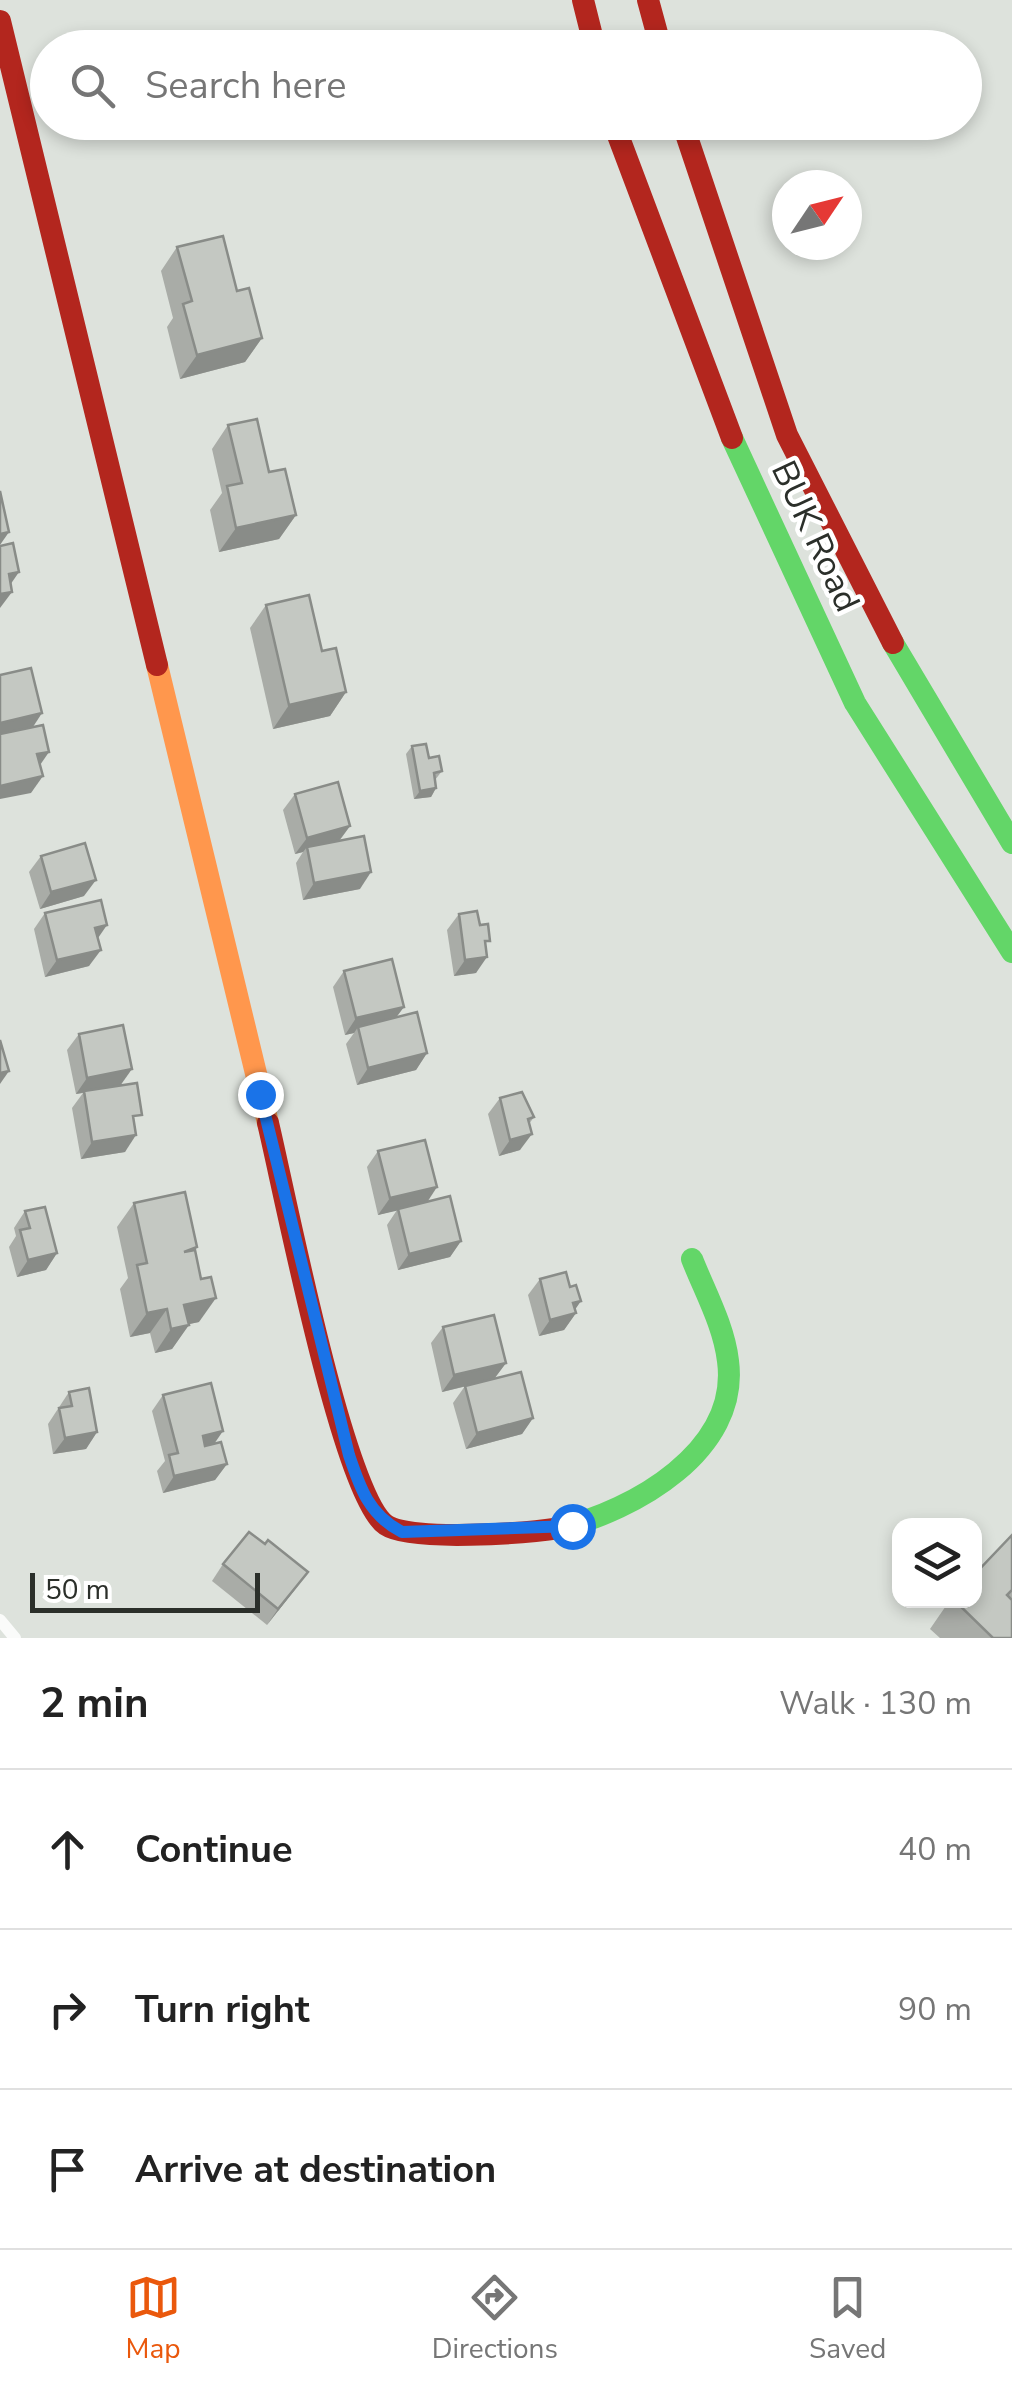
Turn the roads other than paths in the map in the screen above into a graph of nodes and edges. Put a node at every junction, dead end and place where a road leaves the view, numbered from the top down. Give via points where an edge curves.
1 (583, 0) edge
2 (648, 0) edge
3 (0, 21) edge
4 (590, 30) edge
5 (656, 30) edge
6 (621, 140) edge
7 (688, 140) edge
8 (1012, 843) edge
9 (1012, 952) edge
10 (692, 1259) dead end
11 (0, 1620) edge
12 (15, 1638) edge

1 - 4 street
2 - 5 street
3 - 10 street via 349,1455 363,1494 383,1522 402,1532 572,1526 691,1462 723,1403 729,1376
6 - 9 street, BUK Road via 722,416 855,703
7 - 8 street, BUK Road via 787,434 916,687
11 - 12 lane

